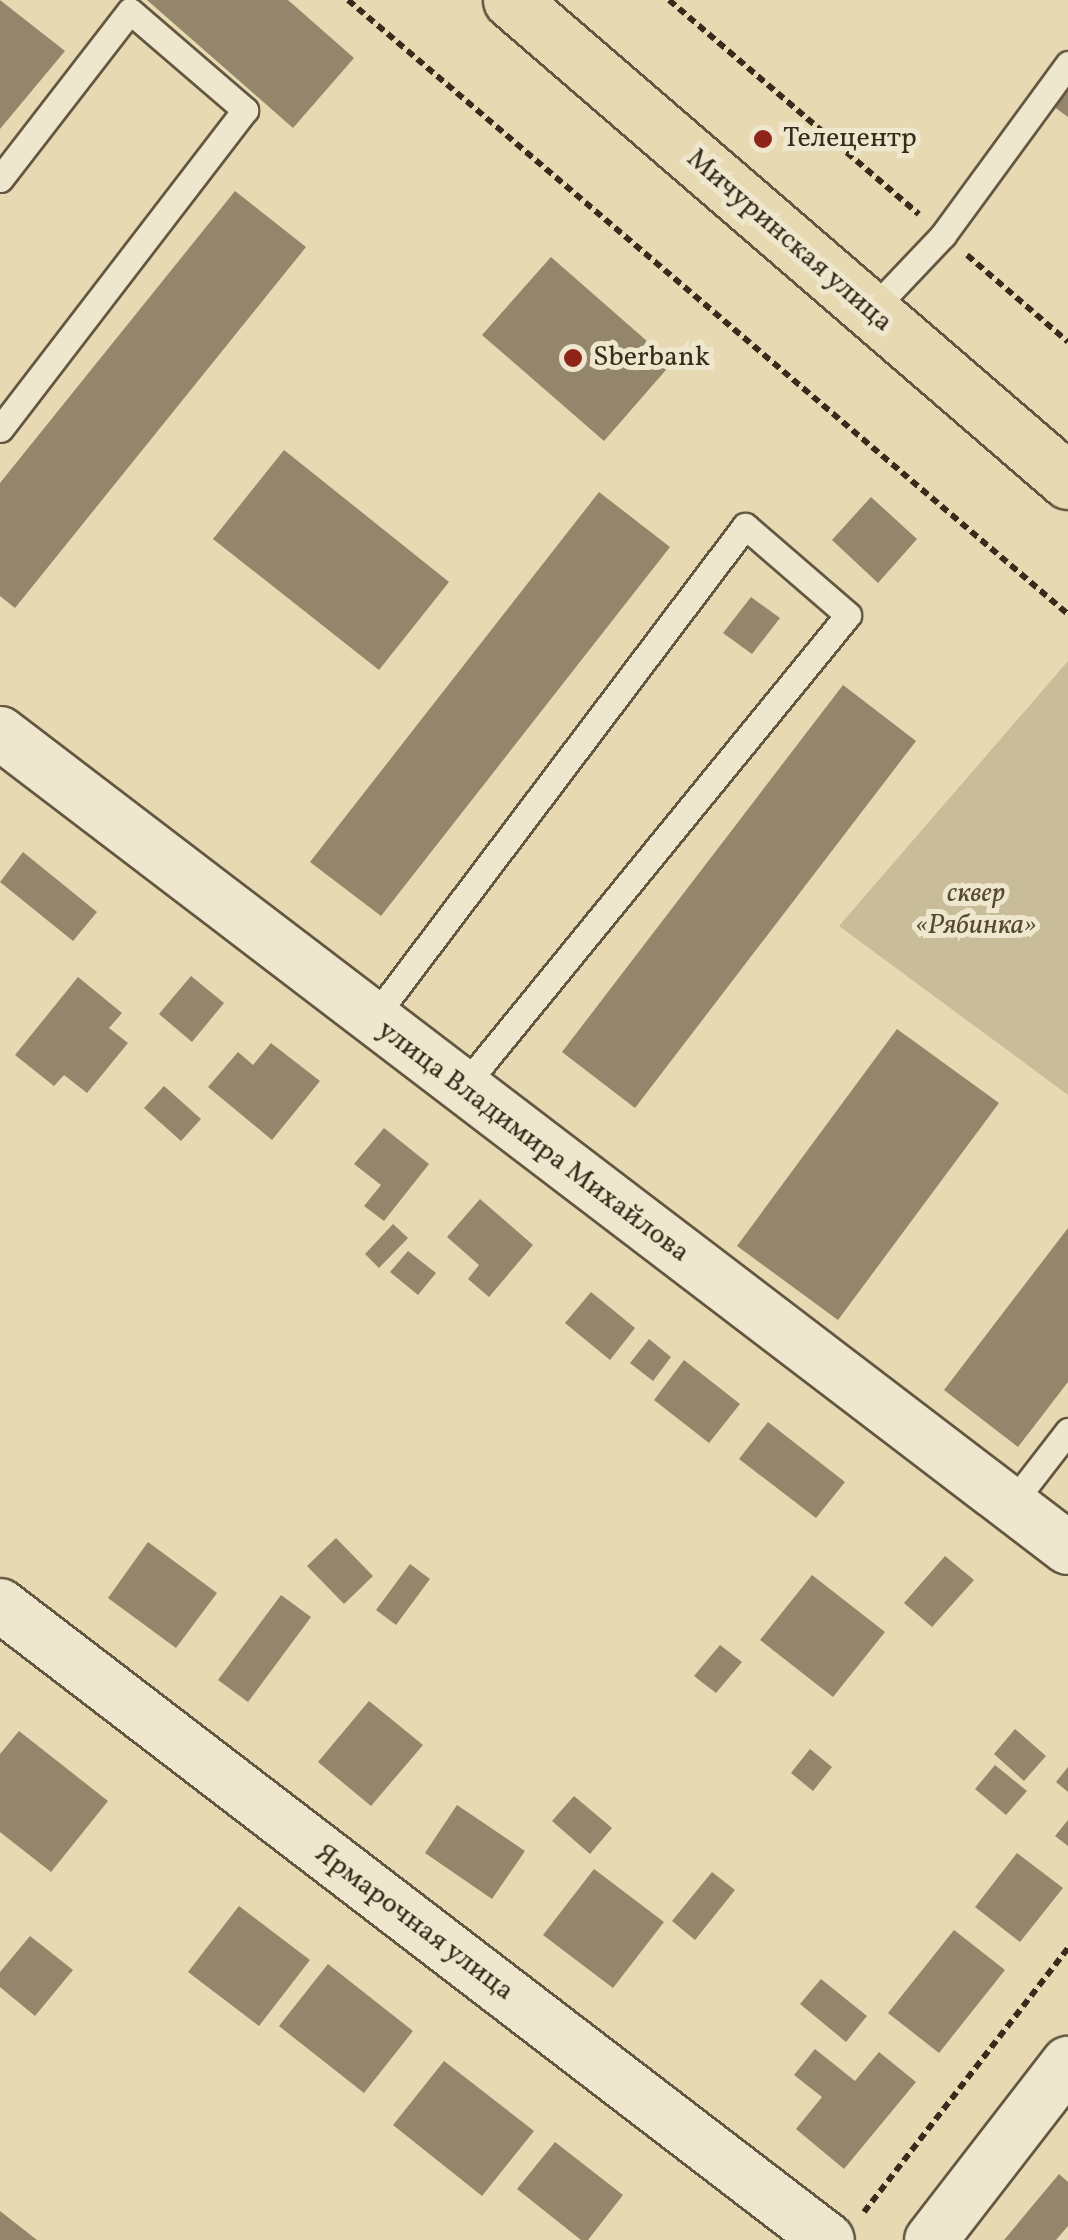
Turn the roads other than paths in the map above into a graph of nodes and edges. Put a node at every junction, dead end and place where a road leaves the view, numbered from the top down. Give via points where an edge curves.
1 (510, 0) edge
2 (1068, 64) edge
3 (0, 179) edge
4 (870, 311) junction
5 (0, 429) edge
6 (1068, 481) edge
7 (0, 733) edge
8 (372, 1020) junction
9 (462, 1087) junction
10 (1068, 1432) edge
11 (1010, 1506) junction
12 (1068, 1548) edge
13 (0, 1605) edge
14 (1068, 2063) edge
15 (841, 2232) edge
16 (931, 2240) edge

1 - 4 main road, Мичуринская улица
2 - 4 lane via 943,235
3 - 5 lane via 130,11 245,110
4 - 6 main road, Мичуринская улица
7 - 8 street, улица Владимира Михайлова
8 - 9 street, улица Владимира Михайлова
8 - 9 lane via 745,526 848,615
9 - 11 street, улица Владимира Михайлова
10 - 11 lane
11 - 12 street, улица Владимира Михайлова
13 - 15 street, Ярмарочная улица
14 - 16 street

